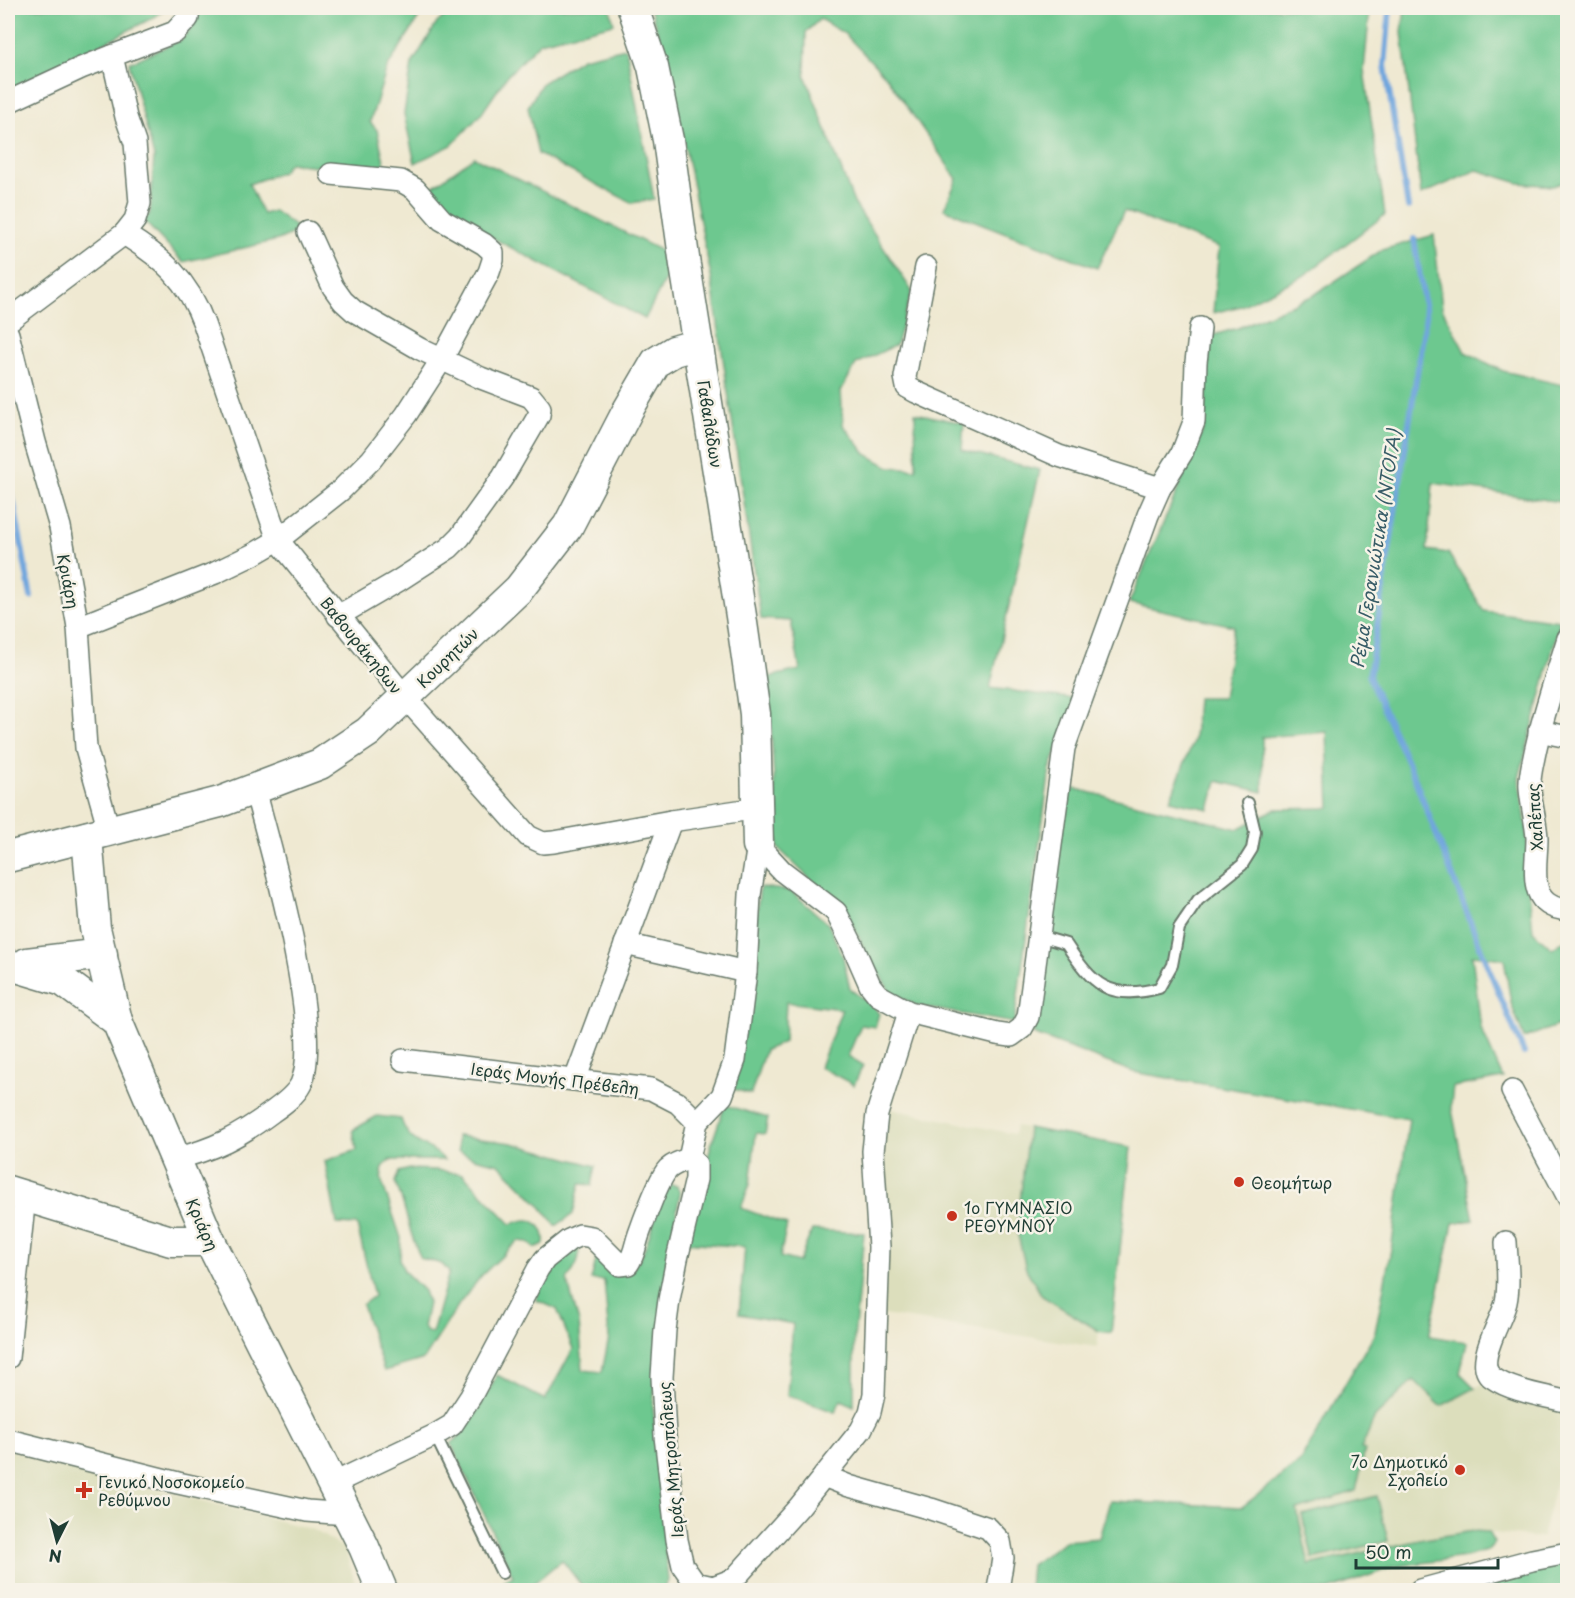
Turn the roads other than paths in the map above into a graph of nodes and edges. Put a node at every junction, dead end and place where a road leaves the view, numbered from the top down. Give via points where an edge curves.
1 (189, 8) edge
2 (633, 8) edge
3 (112, 56) junction
4 (8, 102) edge
5 (331, 174) dead end
6 (308, 232) dead end
7 (124, 234) junction
8 (926, 267) dead end
9 (8, 321) edge
10 (1200, 328) dead end
11 (8, 334) edge
12 (698, 344) junction
13 (442, 359) junction
14 (1160, 488) junction
15 (278, 540) junction
16 (338, 616) junction
17 (78, 627) junction
18 (1568, 638) edge
19 (405, 697) junction
20 (1539, 731) junction
21 (1568, 737) edge
22 (255, 790) junction
23 (1248, 803) dead end
24 (758, 808) junction
25 (671, 820) junction
26 (98, 834) junction
27 (758, 845) junction
28 (8, 857) edge
29 (1568, 910) edge
30 (1039, 936) junction
31 (626, 944) junction
32 (102, 954) junction
33 (9, 965) edge
34 (746, 972) junction
35 (909, 1012) junction
36 (117, 1021) junction
37 (403, 1060) dead end
38 (574, 1080) junction
39 (1512, 1091) dead end
40 (697, 1122) junction
41 (174, 1159) junction
42 (689, 1159) junction
43 (16, 1193) edge
44 (1568, 1197) edge
45 (210, 1241) junction
46 (1506, 1242) dead end
47 (8, 1358) edge
48 (1568, 1402) edge
49 (435, 1436) junction
50 (8, 1440) edge
51 (824, 1476) junction
52 (332, 1484) junction
53 (347, 1514) junction
54 (1568, 1553) edge
55 (502, 1573) dead end
56 (382, 1590) edge
57 (998, 1590) edge
58 (1420, 1590) edge

1 - 3 street via 188,18 175,32
2 - 12 street, Γαβαλάδων via 659,92
3 - 4 street
3 - 7 street via 135,143 140,203 135,220
5 - 13 street via 401,181 414,189 442,220 493,252 489,272
6 - 13 street via 343,301 384,330
7 - 9 street
7 - 15 street, Βαβουράκηδων via 158,256 195,300
8 - 14 street via 905,377 907,387 1059,456
10 - 14 street via 1194,422 1182,453
11 - 17 street, Κριάρη via 60,527
12 - 19 street, Κουρητών via 674,351 656,362 568,526 538,567
12 - 24 street, Γαβαλάδων via 755,714
13 - 15 street via 406,415 360,473
13 - 16 street via 531,397 538,404 538,414 503,477 460,537 449,548
14 - 30 street via 1064,748
15 - 16 street, Βαβουράκηδων
15 - 17 street via 215,573
16 - 19 street, Βαβουράκηδων
17 - 26 street, Κριάρη via 86,748
18 - 20 street, Χαλέπας
19 - 22 street, Κουρητών via 368,732 320,764
19 - 25 street, Βαβουράκηδων via 536,841 554,842
20 - 21 street
20 - 29 street, Χαλέπας via 1530,788 1536,820 1536,884 1544,902
22 - 26 street, Κουρητών
22 - 41 street via 296,962 305,1028 304,1074 295,1092 249,1129 222,1144
23 - 30 lane via 1255,832 1252,849 1242,865 1191,910 1179,928 1172,965 1159,988 1139,994 1118,994 1081,966 1066,944
24 - 25 street, Βαβουράκηδων
24 - 27 street, Γαβαλάδων
25 - 31 street
26 - 28 street, Κουρητών
26 - 32 street, Κριάρη via 95,927
27 - 34 street
27 - 35 street via 782,871 836,912 870,985 878,995
30 - 35 street via 1028,1017 1011,1036
31 - 34 street
31 - 38 street
32 - 33 street
32 - 36 street, Κριάρη
33 - 36 street via 63,981
34 - 40 street via 735,1060 722,1096
35 - 51 street, Ιεράς Μητροπόλεως via 877,1113 873,1151 879,1237 874,1394 861,1430
36 - 41 street, Κριάρη
37 - 38 street, Ιεράς Μονής Πρέβελη
38 - 40 street, Ιεράς Μονής Πρέβελη via 651,1089 678,1103
39 - 44 street
40 - 42 street
41 - 45 street, Κριάρη
42 - 49 street via 666,1171 628,1264 620,1265 592,1236 580,1235 545,1259 457,1419
42 - 51 street, Ιεράς Μητροπόλεως via 696,1164 696,1179 676,1259 662,1377 677,1540 683,1566 695,1583 714,1587 734,1579
43 - 45 street via 171,1241
43 - 47 street
45 - 52 street, Κριάρη
46 - 48 street via 1506,1303 1485,1356 1485,1368 1491,1378
49 - 52 street
49 - 55 lane
50 - 53 street via 178,1484 307,1511
51 - 57 street via 988,1528 1000,1540 1003,1558
52 - 53 street, Κριάρη
53 - 56 street, Κριάρη
54 - 58 street

